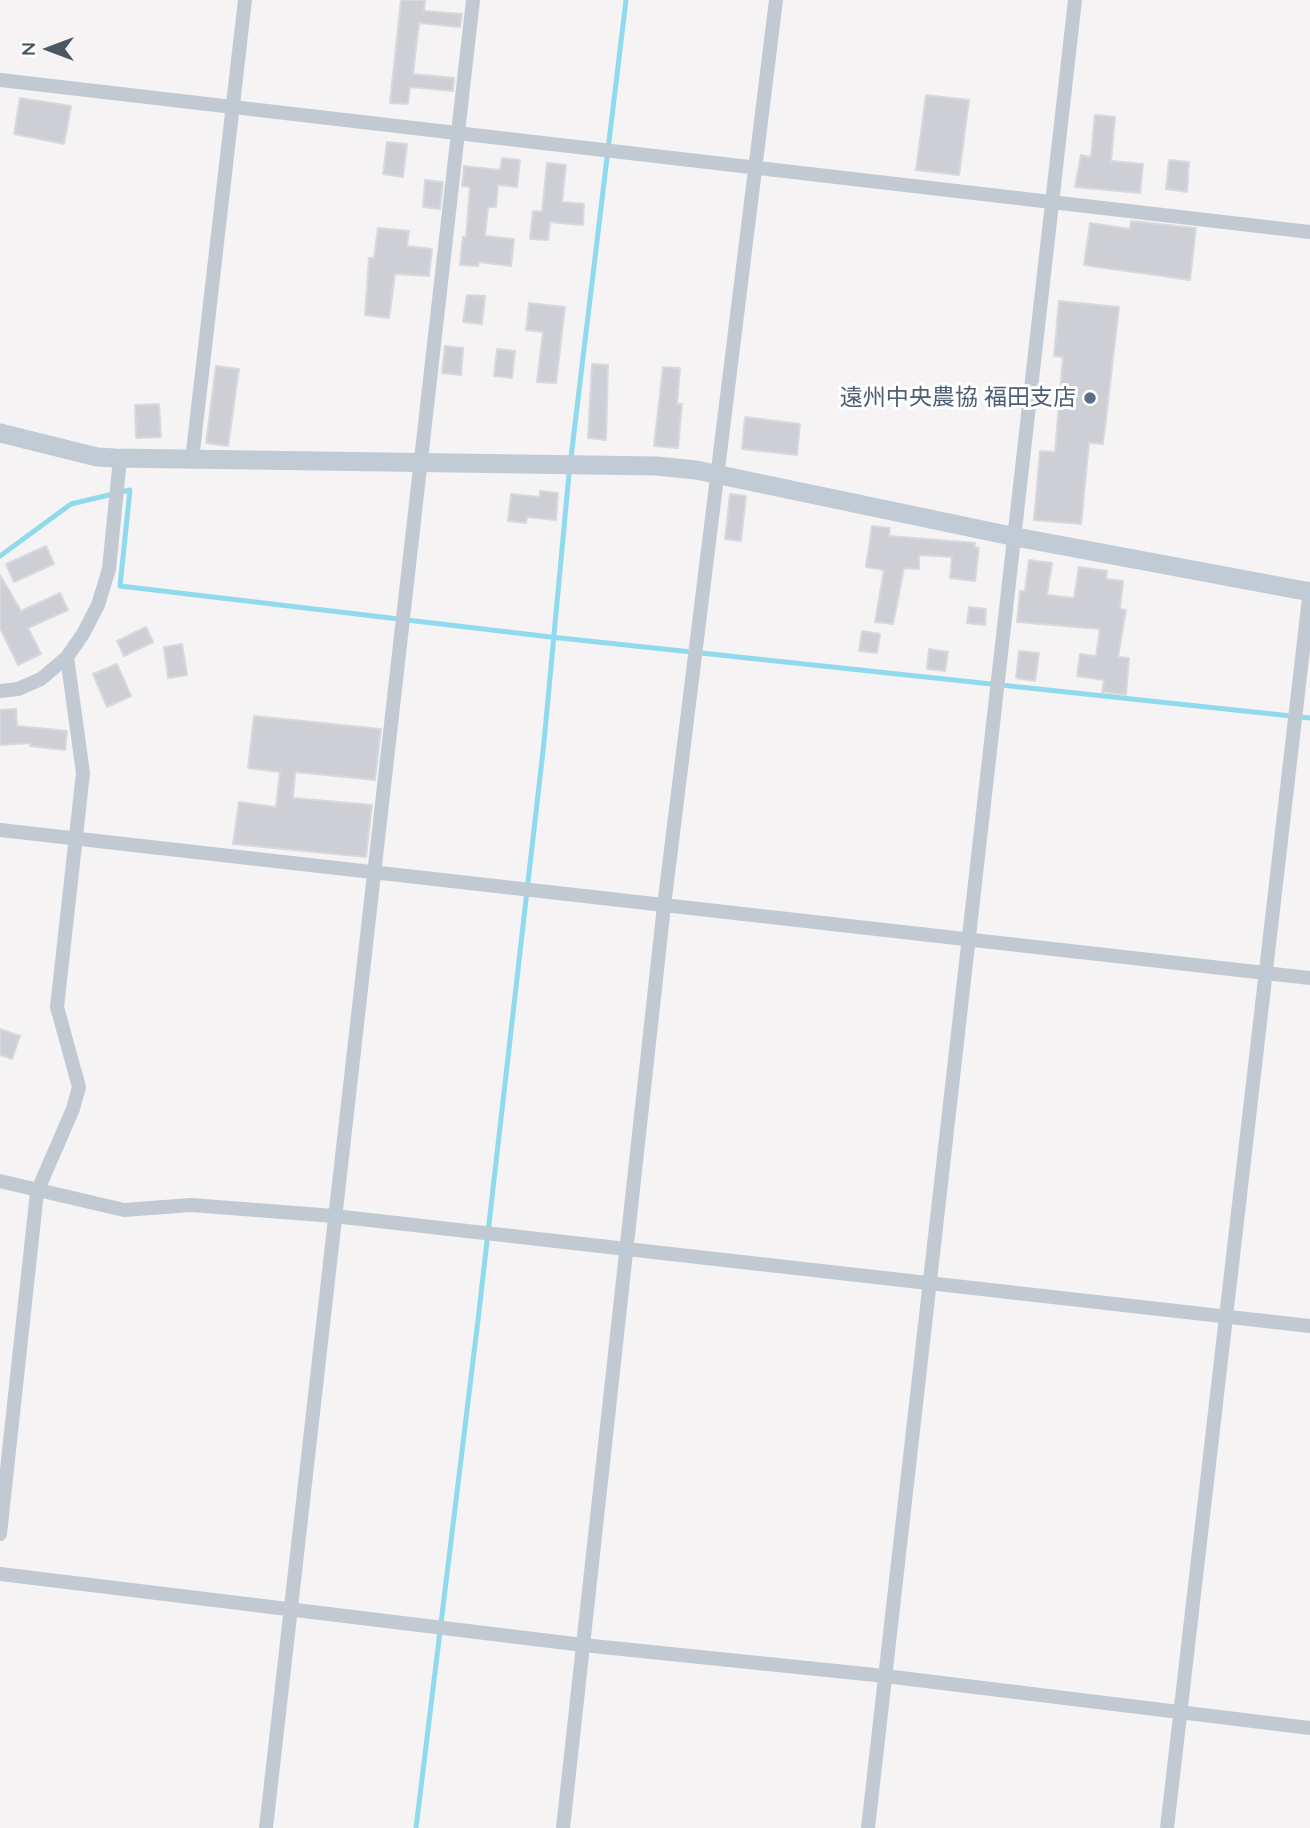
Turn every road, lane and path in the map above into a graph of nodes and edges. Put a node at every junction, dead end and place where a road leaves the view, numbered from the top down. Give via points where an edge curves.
1 (245, 0) edge
2 (472, 0) edge
3 (776, 0) edge
4 (1075, 0) edge
5 (0, 80) edge
6 (233, 106) junction
7 (456, 132) junction
8 (756, 166) junction
9 (1052, 201) junction
10 (1310, 232) edge
11 (0, 433) edge
12 (120, 458) junction
13 (192, 460) junction
14 (421, 462) junction
15 (718, 474) junction
16 (1016, 537) junction
17 (1310, 591) edge
18 (67, 657) junction
19 (0, 691) edge
20 (0, 830) edge
21 (78, 837) junction
22 (375, 871) junction
23 (664, 906) junction
24 (970, 940) junction
25 (1264, 972) junction
26 (1310, 978) edge
27 (0, 1181) edge
28 (37, 1192) junction
29 (334, 1216) junction
30 (625, 1250) junction
31 (930, 1283) junction
32 (1225, 1317) junction
33 (1310, 1326) edge
34 (0, 1534) edge
35 (0, 1574) edge
36 (291, 1607) junction
37 (583, 1645) junction
38 (885, 1676) junction
39 (1180, 1713) junction
40 (1310, 1728) edge
41 (267, 1828) edge
42 (563, 1828) edge
43 (868, 1828) edge
44 (1167, 1828) edge

1 - 6 street
2 - 7 street
3 - 8 street
4 - 9 street
5 - 6 street
6 - 7 street
6 - 13 street
7 - 8 street
7 - 14 street
8 - 9 street
8 - 15 street
9 - 10 street
9 - 16 street
11 - 12 street via 97,457
12 - 13 street
12 - 18 street via 109,569 98,605
13 - 14 street
14 - 15 street via 657,466
14 - 22 street
15 - 16 street
15 - 23 street
16 - 17 street
16 - 24 street
17 - 25 street
18 - 19 street via 41,679
18 - 21 street via 83,773
20 - 21 street
21 - 22 street
21 - 28 street via 57,1007 79,1087 74,1109
22 - 23 street
22 - 29 street
23 - 24 street
23 - 30 street
24 - 25 street
24 - 31 street
25 - 26 street
25 - 32 street
27 - 28 street
28 - 29 street via 124,1210 191,1205
28 - 34 street
29 - 30 street
29 - 36 street
30 - 31 street
30 - 37 street
31 - 32 street
31 - 38 street
32 - 33 street
32 - 39 street
35 - 36 street
36 - 37 street
36 - 41 street
37 - 38 street
37 - 42 street
38 - 39 street
38 - 43 street
39 - 40 street
39 - 44 street

